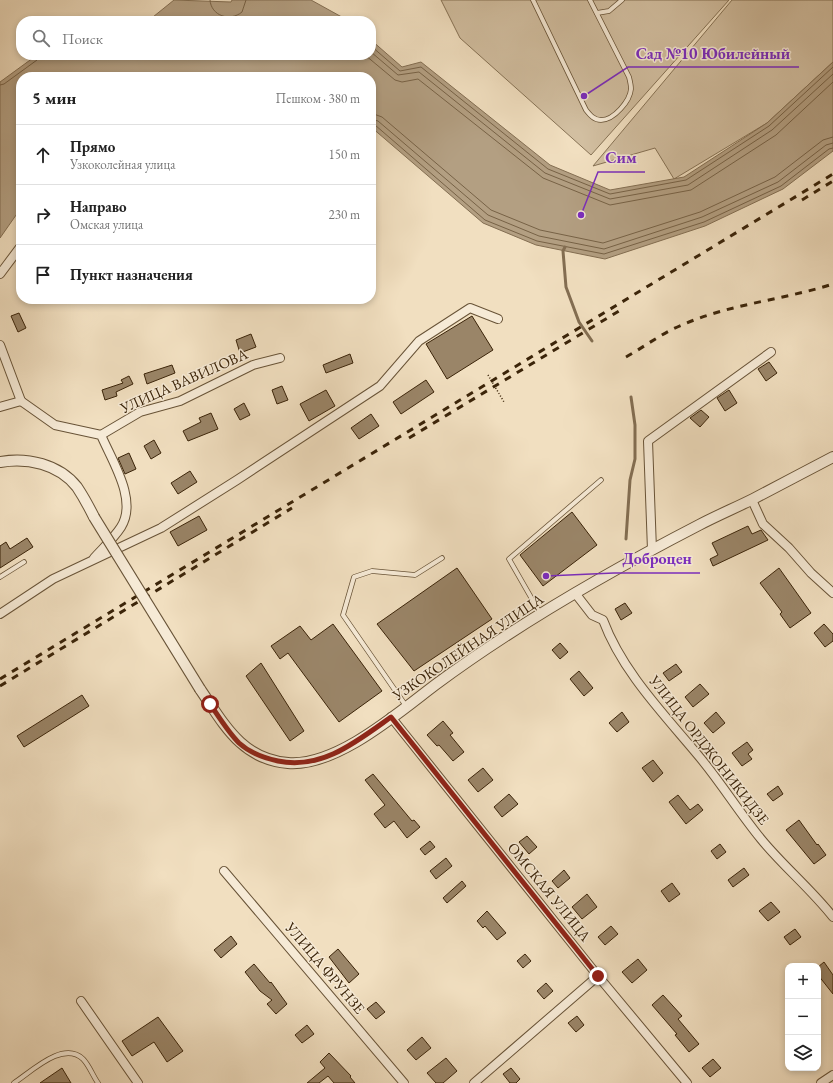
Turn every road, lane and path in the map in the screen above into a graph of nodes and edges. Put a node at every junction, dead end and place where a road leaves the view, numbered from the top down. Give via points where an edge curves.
1 (533, 0) edge
2 (590, 0) edge
3 (622, 0) edge
4 (597, 13) junction
5 (16, 253) edge
6 (0, 274) edge
7 (498, 319) dead end
8 (0, 345) edge
9 (771, 352) dead end
10 (280, 358) dead end
11 (488, 375) dead end
12 (22, 401) junction
13 (504, 402) dead end
14 (0, 408) edge
15 (101, 435) junction
16 (833, 457) edge
17 (0, 462) edge
18 (601, 480) dead end
19 (752, 500) junction
20 (652, 550) junction
21 (442, 558) dead end
22 (91, 561) junction
23 (24, 562) dead end
24 (0, 577) edge
25 (575, 593) junction
26 (833, 593) edge
27 (0, 614) edge
28 (540, 614) junction
29 (406, 706) junction
30 (391, 717) junction
31 (224, 871) dead end
32 (833, 917) edge
33 (598, 976) junction
34 (81, 1001) dead end
35 (833, 1075) edge
36 (14, 1083) edge
37 (98, 1083) edge
38 (138, 1083) edge
39 (404, 1083) edge
40 (474, 1083) edge
41 (687, 1083) edge
42 (821, 1083) edge

1 - 4 lane via 586,110 592,117 601,120 610,117 621,107 628,99 631,89 629,77
2 - 4 lane
3 - 4 lane via 609,11
5 - 6 street
7 - 22 street via 470,308 419,341 380,386 161,528
8 - 12 street
9 - 20 street via 648,441
10 - 15 street, УЛИЦА ВАВИЛОВА via 253,365 180,401 140,412
11 - 13 path
12 - 14 street
12 - 15 street via 55,425
15 - 22 street via 127,495 128,510 121,527
16 - 19 street, УЗКОКОЛЕЙНАЯ УЛИЦА
17 - 30 street, УЗКОКОЛЕЙНАЯ УЛИЦА, bridge via 32,461 64,475 76,487 200,689 240,743 263,758 289,763 321,760 351,746
18 - 28 lane via 509,559
19 - 20 street, УЗКОКОЛЕЙНАЯ УЛИЦА via 699,524
19 - 26 street via 762,524
20 - 25 street, УЗКОКОЛЕЙНАЯ УЛИЦА
21 - 29 lane via 415,575 372,571 354,576 343,615
22 - 27 street via 53,579
23 - 24 lane
25 - 28 street, УЗКОКОЛЕЙНАЯ УЛИЦА
25 - 32 street, УЛИЦА ОРДЖОНИКИДЗЕ via 592,614 603,620 611,641 645,692 706,765 761,839
28 - 29 street, УЗКОКОЛЕЙНАЯ УЛИЦА
29 - 30 street, УЗКОКОЛЕЙНАЯ УЛИЦА
30 - 33 street, ОМСКАЯ УЛИЦА
31 - 39 street, УЛИЦА ФРУНЗЕ
33 - 40 street
33 - 41 street, ОМСКАЯ УЛИЦА
34 - 38 street
35 - 42 street
36 - 37 lane via 55,1055 68,1052 82,1058

